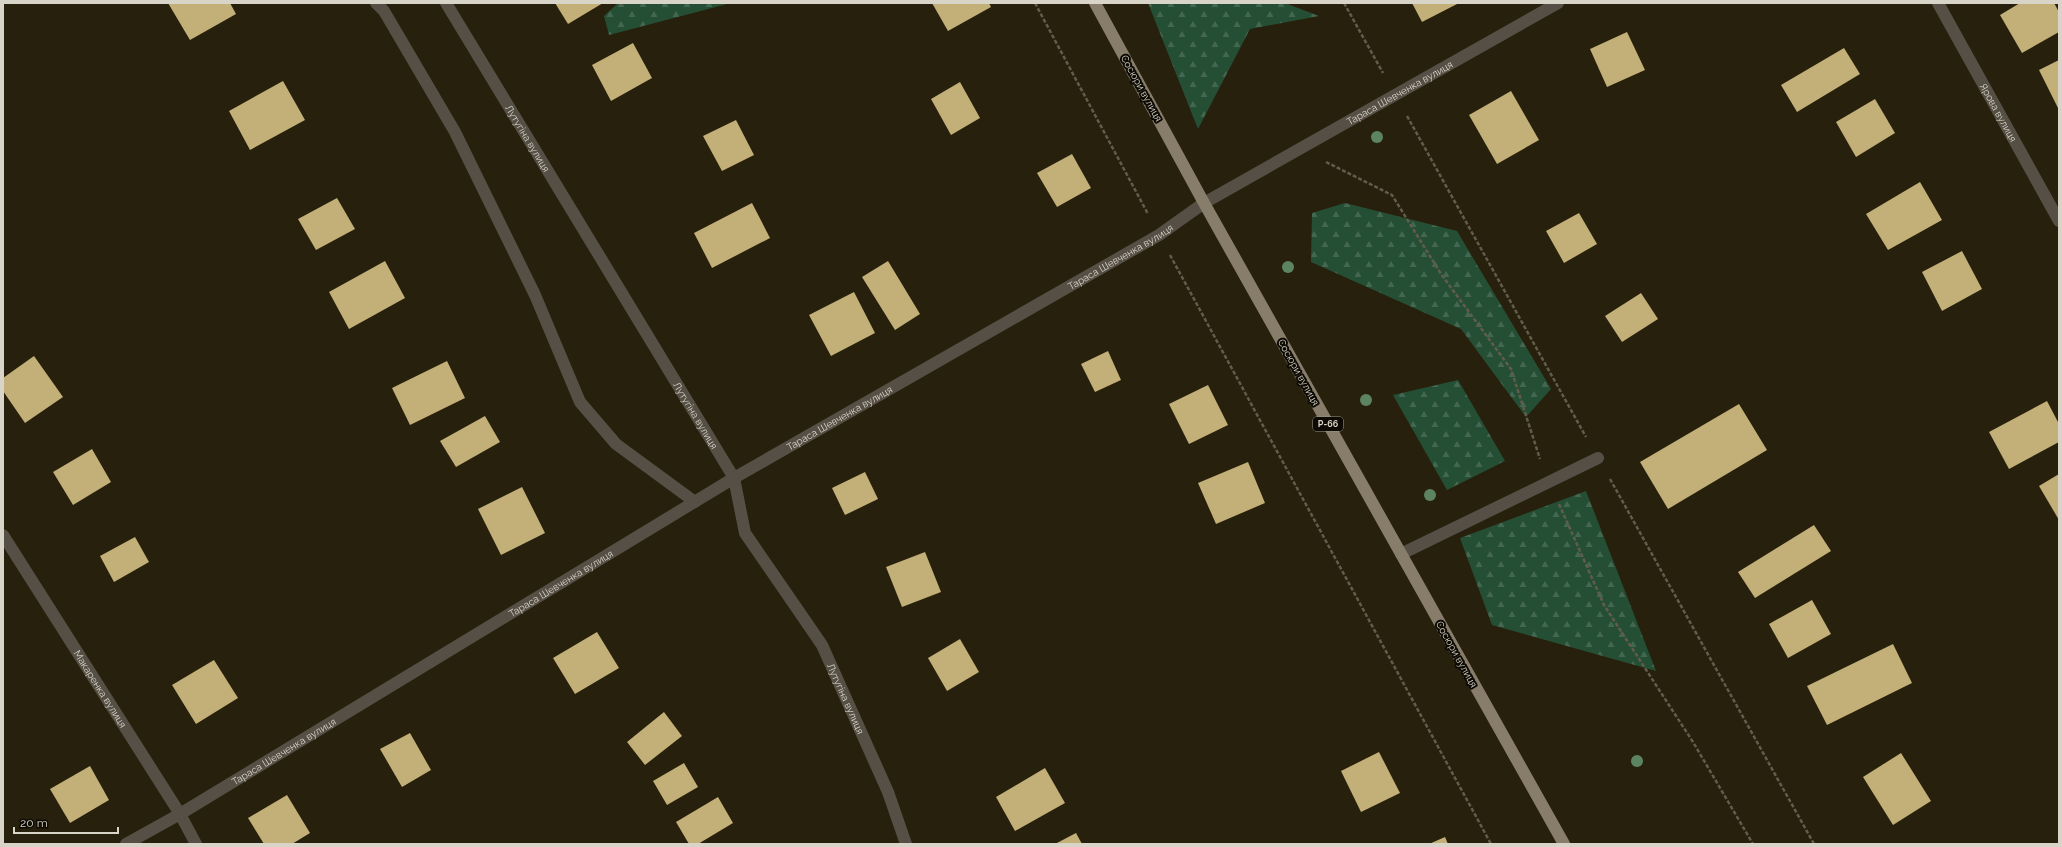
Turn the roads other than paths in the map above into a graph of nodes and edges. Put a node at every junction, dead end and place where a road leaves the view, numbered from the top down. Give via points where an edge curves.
1 (376, 3) edge
2 (446, 3) edge
3 (1095, 3) edge
4 (1558, 3) edge
5 (1938, 3) edge
6 (1204, 203) junction
7 (2059, 221) edge
8 (1598, 458) dead end
9 (734, 478) junction
10 (695, 502) junction
11 (3, 535) edge
12 (1401, 554) junction
13 (180, 814) junction
14 (126, 844) edge
15 (196, 844) edge
16 (906, 844) edge
17 (1564, 844) edge

1 - 10 street via 384,11 455,132 535,295 580,402 616,444
2 - 9 street, Лутугіна вулиця
3 - 6 main road, Сосюри вулиця / Р-66
4 - 6 street, Тараса Шевченка вулиця
5 - 7 street, Ярова вулиця
6 - 9 street, Тараса Шевченка вулиця via 1159,235
6 - 12 main road, Сосюри вулиця / Р-66
8 - 12 street
9 - 10 street, Тараса Шевченка вулиця
9 - 16 street, Лутугіна вулиця via 745,534 822,645 888,792
10 - 13 street, Тараса Шевченка вулиця
11 - 13 street, Макаренка вулиця
12 - 17 main road, Сосюри вулиця / Р-66
13 - 14 street, Тараса Шевченка вулиця
13 - 15 street, Макаренка вулиця

